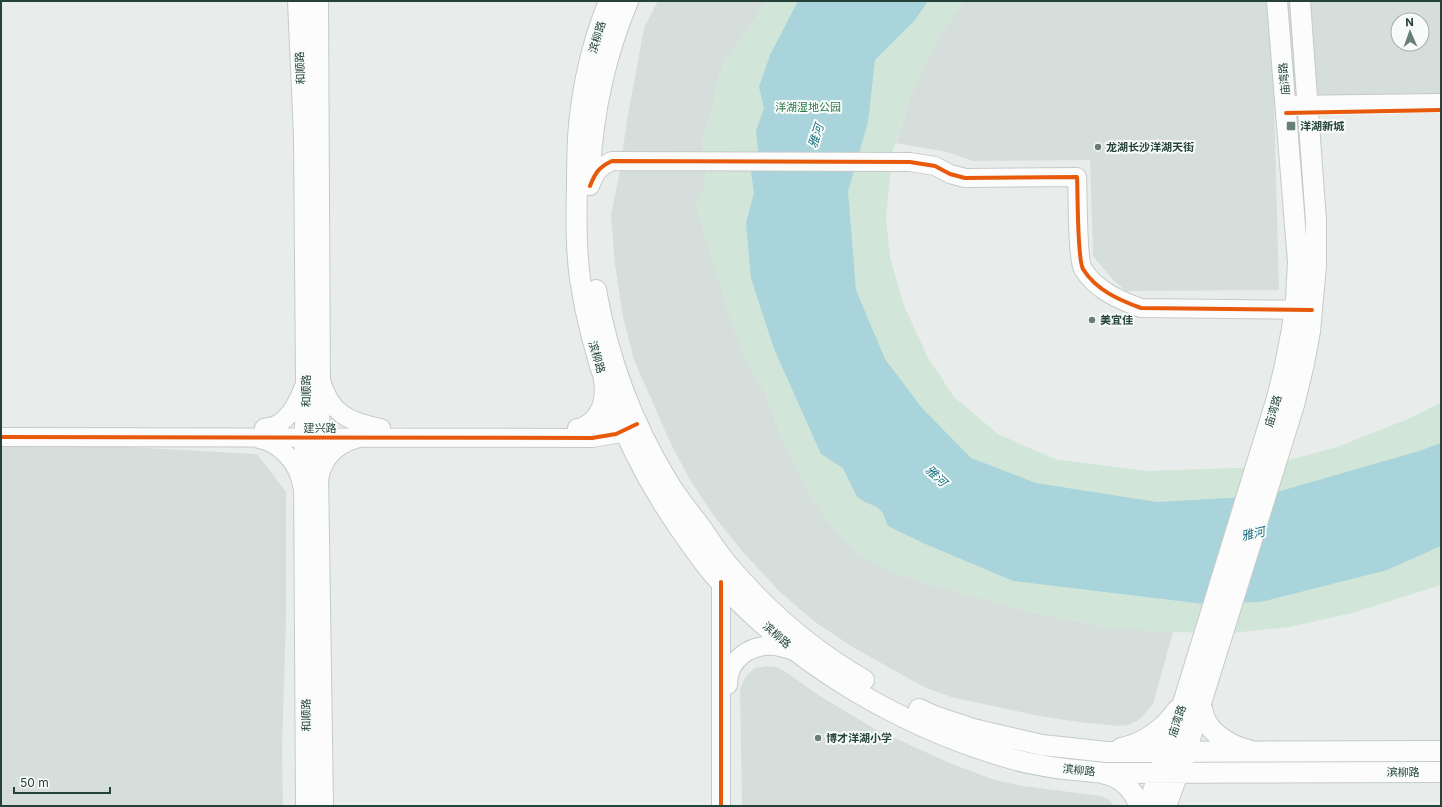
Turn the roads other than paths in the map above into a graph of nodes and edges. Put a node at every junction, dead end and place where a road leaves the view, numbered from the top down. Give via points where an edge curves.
1 (298, 1) edge
2 (318, 1) edge
3 (609, 1) edge
4 (628, 1) edge
5 (1277, 1) edge
6 (1300, 1) edge
7 (1441, 103) edge
8 (1286, 109) junction
9 (1309, 109) junction
10 (1441, 110) edge
11 (592, 142) junction
12 (612, 158) junction
13 (590, 186) junction
14 (1304, 307) junction
15 (602, 373) junction
16 (313, 379) junction
17 (627, 420) junction
18 (1, 428) edge
19 (264, 428) junction
20 (312, 433) junction
21 (375, 433) junction
22 (586, 433) junction
23 (1, 437) edge
24 (244, 437) junction
25 (636, 457) junction
26 (311, 491) junction
27 (721, 582) junction
28 (799, 653) junction
29 (1192, 702) junction
30 (1441, 751) edge
31 (1101, 752) junction
32 (1166, 752) junction
33 (1186, 752) junction
34 (1256, 752) junction
35 (1097, 772) junction
36 (1441, 772) edge
37 (1169, 773) junction
38 (1233, 773) junction
39 (306, 806) edge
40 (323, 806) edge
41 (721, 806) edge
42 (728, 806) edge
43 (1139, 806) edge
44 (1148, 806) edge
45 (1168, 806) edge

1 - 16 main road, 和顺路
2 - 16 main road, 和顺路
3 - 15 main road, 滨柳路 via 588,64 583,94 579,127 576,226 580,277
4 - 11 main road, 滨柳路 via 617,28 606,71
5 - 8 main road, 庙湾路
6 - 9 main road, 庙湾路
7 - 9 street
8 - 9 street
8 - 14 main road, 庙湾路
9 - 10 street
9 - 14 main road, 庙湾路 via 1316,221 1316,266
11 - 12 street via 599,151
11 - 13 main road, 滨柳路
12 - 13 street via 599,169
12 - 14 street via 910,162 972,173 1082,172 1084,247 1088,266 1110,289 1125,298 1142,303
13 - 17 main road, 滨柳路 via 590,243 594,280
14 - 29 main road, 庙湾路, bridge via 1301,330 1277,398
15 - 17 main road, 滨柳路
15 - 22 street via 603,404 588,424
16 - 19 street via 289,415 276,425
16 - 20 main road, 和顺路
16 - 21 street via 334,408
17 - 22 street via 595,426
17 - 25 main road, 滨柳路
17 - 31 main road, 滨柳路 via 728,565 786,625 824,655 894,697 934,716 973,729 1042,745
18 - 19 street
19 - 20 street
20 - 21 street, 建兴路
20 - 24 street, 建兴路
20 - 26 main road, 和顺路
21 - 22 street, 建兴路
21 - 26 street via 339,446 331,453 324,462
22 - 25 street via 621,444
23 - 24 street, 建兴路
24 - 26 street via 271,443 286,455 293,463 302,483
25 - 27 main road, 滨柳路 via 660,500 688,541
26 - 39 main road, 和顺路
26 - 40 main road, 和顺路
27 - 28 main road, 滨柳路
27 - 41 street
28 - 35 main road, 滨柳路 via 825,673 876,703 970,745 1055,768
28 - 42 street via 776,646 765,646 741,656 729,671
29 - 31 main road via 1157,732 1141,741 1124,748
29 - 32 main road, 庙湾路
29 - 33 main road, 庙湾路
29 - 34 main road via 1214,732 1240,748
30 - 34 main road, 滨柳路
31 - 32 main road, 滨柳路
32 - 33 main road, 滨柳路
32 - 37 main road, 庙湾路
33 - 34 main road, 滨柳路
33 - 37 main road, 庙湾路
35 - 37 main road, 滨柳路
35 - 43 main road via 1121,780 1131,790
36 - 38 main road, 滨柳路
37 - 38 main road, 滨柳路
37 - 44 main road, 庙湾路
37 - 45 main road, 庙湾路
38 - 45 main road via 1207,777 1192,783

